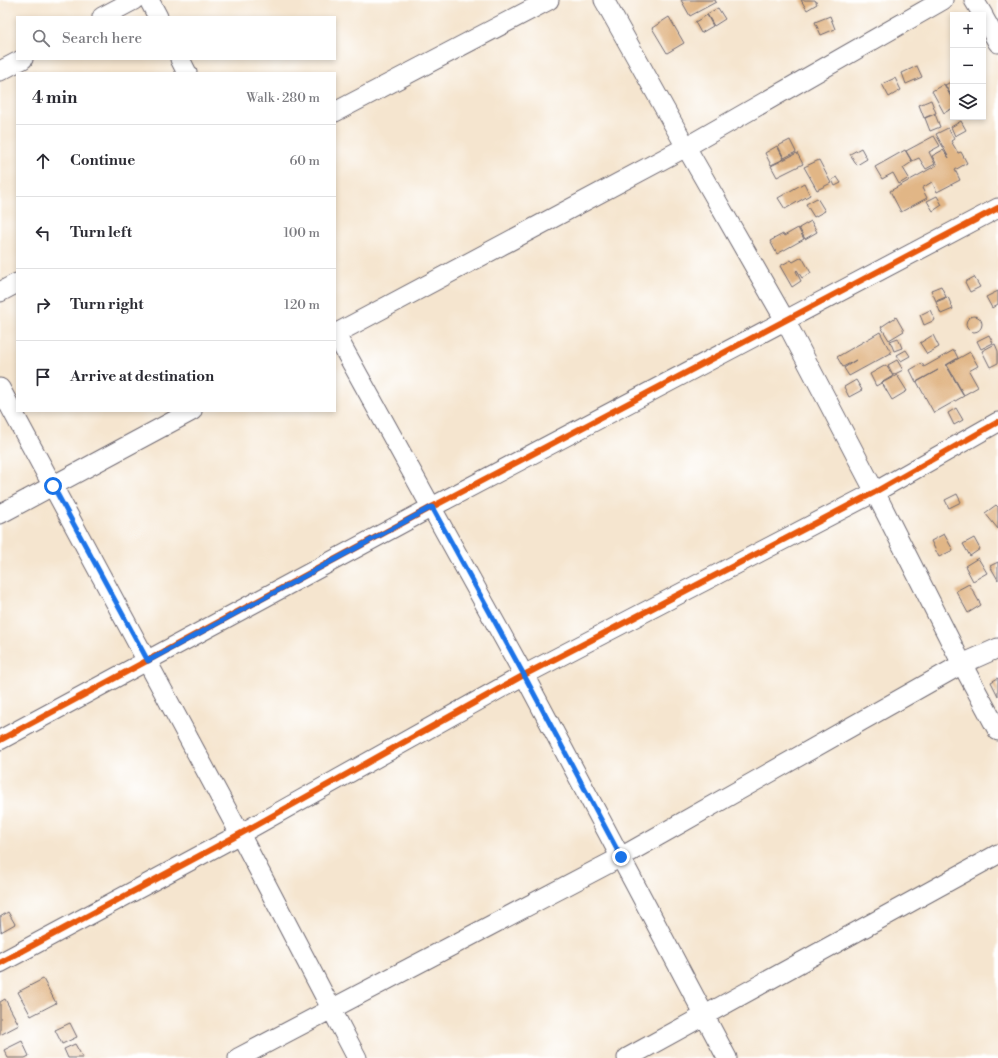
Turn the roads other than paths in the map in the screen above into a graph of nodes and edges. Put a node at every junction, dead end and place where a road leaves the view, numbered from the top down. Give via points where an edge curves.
1 (134, 0) edge
2 (149, 0) edge
3 (549, 0) edge
4 (604, 0) edge
5 (943, 0) edge
6 (974, 0) edge
7 (981, 12) edge
8 (104, 16) edge
9 (157, 16) edge
10 (986, 21) edge
11 (998, 43) edge
12 (20, 60) edge
13 (180, 60) edge
14 (0, 71) edge
15 (186, 72) edge
16 (336, 111) edge
17 (686, 147) junction
18 (998, 208) edge
19 (16, 284) edge
20 (0, 292) edge
21 (785, 320) junction
22 (336, 333) edge
23 (336, 336) edge
24 (0, 388) edge
25 (190, 412) edge
26 (998, 422) edge
27 (53, 486) junction
28 (875, 492) junction
29 (432, 507) junction
30 (0, 514) edge
31 (998, 648) edge
32 (148, 661) junction
33 (962, 664) junction
34 (524, 675) junction
35 (998, 731) edge
36 (0, 740) edge
37 (240, 834) junction
38 (998, 854) edge
39 (621, 857) junction
40 (0, 963) edge
41 (330, 1009) junction
42 (705, 1015) junction
43 (238, 1058) edge
44 (357, 1058) edge
45 (627, 1058) edge
46 (727, 1058) edge

1 - 8 street
2 - 9 street
3 - 16 street
4 - 17 street
5 - 17 street
6 - 7 street
10 - 11 street
12 - 14 street
13 - 15 street
17 - 21 street
17 - 22 street
18 - 21 street
19 - 20 street
21 - 28 street
21 - 29 street
23 - 29 street
24 - 27 street
25 - 27 street
26 - 28 street
27 - 30 street
27 - 32 street
28 - 33 street
28 - 34 street
29 - 32 street
29 - 34 street
31 - 33 street
32 - 36 street
32 - 37 street
33 - 35 street
33 - 39 street
34 - 37 street
34 - 39 street
37 - 40 street
37 - 41 street
38 - 42 street
39 - 41 street
39 - 42 street
41 - 43 street
41 - 44 street
42 - 45 street
42 - 46 street

